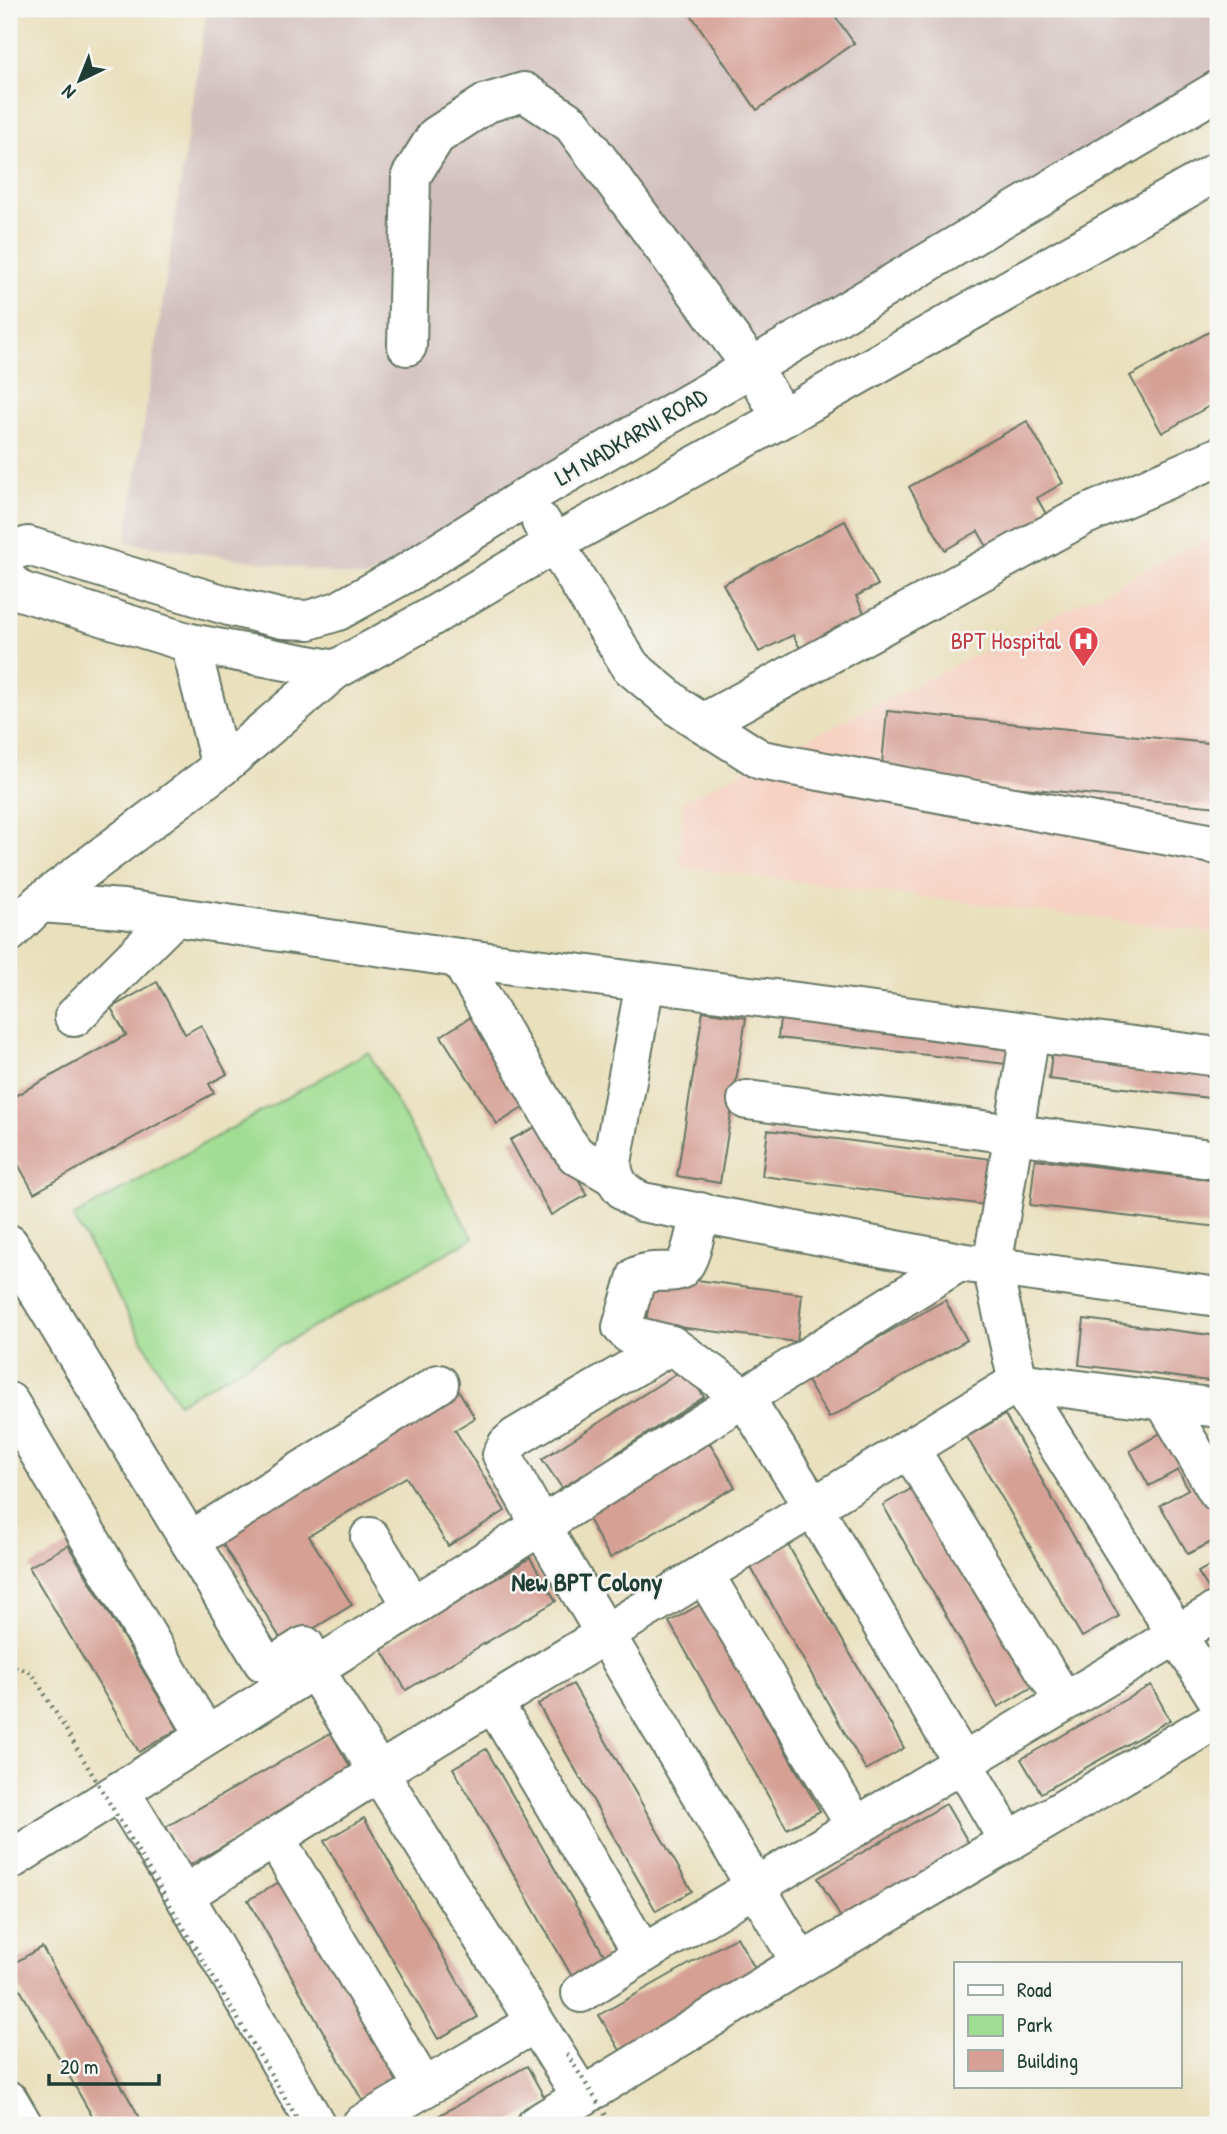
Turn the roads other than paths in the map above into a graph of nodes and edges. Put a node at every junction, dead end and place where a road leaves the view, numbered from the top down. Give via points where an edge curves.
1 (1218, 90) edge
2 (1218, 171) edge
3 (407, 346) dead end
4 (752, 368) junction
5 (782, 418) junction
6 (1218, 457) edge
7 (524, 498) junction
8 (555, 543) junction
9 (9, 552) edge
10 (9, 581) edge
11 (309, 620) junction
12 (190, 643) junction
13 (335, 670) junction
14 (703, 723) junction
15 (221, 767) junction
16 (1218, 845) edge
17 (40, 903) junction
18 (174, 917) junction
19 (9, 933) edge
20 (459, 958) junction
21 (645, 983) junction
22 (74, 1017) dead end
23 (1030, 1033) junction
24 (1218, 1057) edge
25 (747, 1100) dead end
26 (1014, 1134) junction
27 (1218, 1160) edge
28 (613, 1176) junction
29 (700, 1212) junction
30 (9, 1244) edge
31 (976, 1265) junction
32 (1218, 1297) edge
33 (671, 1345) junction
34 (1018, 1382) junction
35 (439, 1384) dead end
36 (744, 1397) junction
37 (1164, 1401) junction
38 (9, 1402) edge
39 (1218, 1408) edge
40 (909, 1448) junction
41 (1218, 1492) edge
42 (813, 1507) junction
43 (541, 1526) junction
44 (370, 1537) dead end
45 (190, 1541) junction
46 (704, 1574) junction
47 (407, 1597) junction
48 (1218, 1610) edge
49 (607, 1633) junction
50 (1177, 1635) junction
51 (311, 1649) junction
52 (1218, 1700) edge
53 (1064, 1701) junction
54 (492, 1702) junction
55 (1218, 1719) edge
56 (206, 1736) junction
57 (962, 1762) junction
58 (379, 1772) junction
59 (114, 1794) junction
60 (856, 1827) junction
61 (275, 1838) junction
62 (1009, 1842) junction
63 (9, 1861) edge
64 (756, 1887) junction
65 (184, 1895) junction
66 (643, 1954) junction
67 (801, 1963) junction
68 (581, 1993) dead end
69 (535, 2023) junction
70 (424, 2088) junction
71 (582, 2097) junction
72 (9, 2101) edge
73 (23, 2125) edge
74 (316, 2125) edge
75 (361, 2125) edge
76 (536, 2125) edge

1 - 4 street, LM NADKARNI ROAD
2 - 5 street
3 - 4 street via 411,176 436,136 487,103 524,92 572,124
4 - 5 street
4 - 7 street, LM NADKARNI ROAD
5 - 8 street
6 - 14 street via 1083,516
7 - 8 street
7 - 11 street, LM NADKARNI ROAD via 408,572 338,611
8 - 13 street
8 - 14 street via 631,667
9 - 11 street, LM NADKARNI ROAD via 29,547 229,606
10 - 12 street via 20,591
11 - 13 street
12 - 13 street
12 - 15 street
13 - 15 street
14 - 16 street via 761,760
15 - 17 street
17 - 18 street
17 - 19 street
18 - 20 street
18 - 22 street
20 - 21 street
20 - 28 street via 565,1140 576,1155
21 - 23 street
21 - 28 street
23 - 24 street
23 - 26 street
25 - 26 street
26 - 27 street
26 - 31 street
28 - 29 street via 622,1190 642,1202
29 - 31 street
29 - 33 street via 686,1264 679,1271 637,1276 622,1327 630,1335
30 - 45 street
31 - 32 street
31 - 34 street
31 - 36 street
33 - 36 street
33 - 43 street via 507,1445 502,1455
34 - 37 street
34 - 40 street
34 - 50 street
35 - 45 street
36 - 42 street
36 - 43 street
37 - 39 street
37 - 41 street
38 - 56 street
40 - 42 street
40 - 53 street
42 - 46 street
42 - 57 street
43 - 47 street
43 - 49 street
44 - 47 street
45 - 51 street via 263,1662 273,1665
46 - 49 street
46 - 60 street
47 - 51 street
48 - 50 street
49 - 54 street
49 - 64 street
50 - 52 street
50 - 53 street
51 - 56 street
51 - 58 street
53 - 57 street
54 - 58 street
54 - 66 street
55 - 62 street
56 - 59 street
57 - 60 street
57 - 62 street
58 - 61 street
58 - 69 street
59 - 63 street
59 - 65 street
60 - 64 street
61 - 65 street
61 - 70 street
62 - 67 street
64 - 66 street
64 - 67 street
65 - 74 street
66 - 68 street
67 - 71 street
69 - 70 street
69 - 71 street
70 - 75 street
71 - 76 street
72 - 73 street

